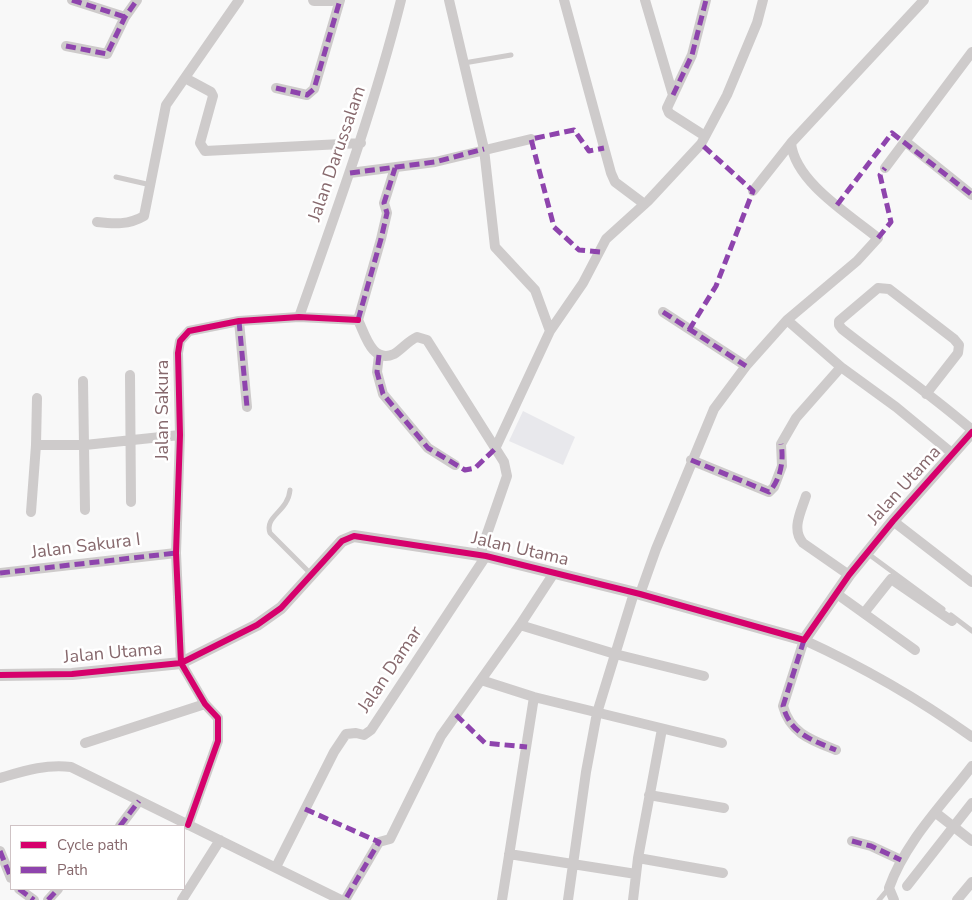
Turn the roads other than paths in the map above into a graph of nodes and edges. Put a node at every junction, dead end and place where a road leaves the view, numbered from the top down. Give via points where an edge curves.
1 (72, 0) edge
2 (137, 0) edge
3 (239, 0) edge
4 (314, 0) edge
5 (332, 0) edge
6 (340, 0) edge
7 (401, 0) edge
8 (449, 0) edge
9 (564, 0) edge
10 (645, 0) edge
11 (706, 0) edge
12 (763, 0) edge
13 (924, 0) edge
14 (125, 18) junction
15 (66, 46) dead end
16 (972, 52) edge
17 (511, 55) dead end
18 (464, 63) junction
19 (185, 78) junction
20 (276, 88) dead end
21 (673, 95) junction
22 (705, 136) junction
23 (531, 139) dead end
24 (906, 142) junction
25 (361, 143) junction
26 (791, 143) junction
27 (484, 149) junction
28 (395, 168) junction
29 (885, 168) dead end
30 (350, 173) junction
31 (116, 177) dead end
32 (151, 185) junction
33 (753, 191) dead end
34 (972, 195) edge
35 (644, 202) junction
36 (97, 222) dead end
37 (663, 312) dead end
38 (299, 317) junction
39 (358, 320) junction
40 (787, 320) junction
41 (239, 321) junction
42 (550, 331) junction
43 (379, 355) junction
44 (746, 366) junction
45 (841, 367) junction
46 (130, 376) dead end
47 (83, 381) dead end
48 (926, 394) junction
49 (37, 398) dead end
50 (247, 407) dead end
51 (972, 431) edge
52 (180, 436) junction
53 (130, 440) junction
54 (36, 445) junction
55 (85, 445) junction
56 (495, 449) junction
57 (953, 454) junction
58 (691, 460) junction
59 (455, 465) dead end
60 (290, 490) dead end
61 (806, 496) dead end
62 (131, 502) dead end
63 (85, 510) dead end
64 (31, 512) dead end
65 (893, 521) junction
66 (867, 552) junction
67 (176, 553) junction
68 (483, 555) junction
69 (0, 573) edge
70 (554, 573) junction
71 (311, 574) junction
72 (849, 574) junction
73 (972, 582) edge
74 (637, 593) junction
75 (837, 594) junction
76 (864, 613) junction
77 (952, 621) dead end
78 (520, 625) junction
79 (972, 631) edge
80 (804, 640) junction
81 (915, 650) dead end
82 (615, 654) junction
83 (181, 663) junction
84 (0, 675) edge
85 (704, 676) dead end
86 (481, 680) junction
87 (534, 697) junction
88 (205, 704) junction
89 (597, 713) junction
90 (662, 728) junction
91 (972, 737) edge
92 (85, 743) dead end
93 (722, 743) dead end
94 (836, 750) dead end
95 (972, 766) edge
96 (0, 778) edge
97 (649, 795) junction
98 (139, 801) junction
99 (972, 803) edge
100 (724, 808) dead end
101 (936, 813) junction
102 (121, 825) edge
103 (188, 825) junction
104 (953, 826) junction
105 (220, 840) junction
106 (852, 841) dead end
107 (972, 841) edge
108 (0, 851) edge
109 (509, 854) junction
110 (638, 858) junction
111 (901, 860) junction
112 (573, 864) junction
113 (276, 867) junction
114 (722, 873) dead end
115 (636, 874) junction
116 (10, 876) edge
117 (972, 882) edge
118 (907, 886) dead end
119 (889, 888) junction
120 (20, 890) edge
121 (57, 890) edge
122 (34, 900) edge
123 (48, 900) edge
124 (182, 900) edge
125 (343, 900) edge
126 (502, 900) edge
127 (568, 900) edge
128 (632, 900) edge
129 (879, 900) edge
130 (894, 900) edge
131 (957, 900) edge

1 - 14 street
2 - 14 street
3 - 19 street
4 - 5 street
6 - 20 street via 314,89 307,95
7 - 25 street, Jalan Darussalam
8 - 18 street
9 - 35 street via 611,173 615,182
10 - 21 street
11 - 21 street via 692,55
12 - 22 street via 757,24 727,95
13 - 26 street
14 - 15 street via 107,54
16 - 24 street
17 - 18 lane
18 - 27 street
19 - 25 street via 213,96 200,143 205,151
19 - 32 street via 166,104
21 - 22 street via 667,111
22 - 35 street
23 - 27 street
24 - 29 street
24 - 34 street
25 - 30 street, Jalan Darussalam
26 - 33 street
26 - 40 street via 792,155 819,191 878,238 857,261
27 - 28 street
27 - 42 street via 495,247 535,290
28 - 30 street
28 - 39 street via 384,202 387,213 381,239
30 - 38 street, Jalan Darussalam
31 - 32 lane
32 - 36 street via 147,212 142,218 116,224
35 - 42 street via 606,239 583,283
37 - 44 street
38 - 39 street, Jalan Sakura
38 - 41 street, Jalan Sakura
39 - 43 street via 373,351
40 - 44 street
40 - 45 street
41 - 50 street
41 - 52 street, Jalan Sakura via 189,331 180,341
42 - 56 street
43 - 56 street via 394,354 416,336 427,340
43 - 59 street via 377,372 383,394 428,448
44 - 58 street via 714,409
45 - 57 street
45 - 58 street via 796,418 781,444 782,466 769,492
46 - 53 street
47 - 55 street
48 - 48 street via 839,325 839,321 878,288 889,289 959,345 958,353
48 - 51 street
49 - 54 street
51 - 57 street, Jalan Utama
52 - 53 street
52 - 67 street, Jalan Sakura
53 - 55 street
53 - 62 street
54 - 55 street
54 - 64 street
55 - 63 street
56 - 68 street via 507,476
57 - 65 street, Jalan Utama
58 - 74 street
60 - 71 lane via 286,506 270,520 268,527
61 - 72 street via 796,528 798,537
65 - 66 street, Jalan Utama
65 - 73 street
66 - 72 street, Jalan Utama
66 - 79 lane
67 - 69 street, Jalan Sakura I
67 - 83 street, Jalan Sakura
68 - 70 street, Jalan Utama
68 - 71 street, Jalan Utama via 354,536 342,541
68 - 113 street, Jalan Damar via 371,730 364,735 356,732 346,734 334,752
70 - 74 street, Jalan Utama
70 - 78 street
71 - 83 street, Jalan Utama via 281,608 257,625
72 - 75 street, Jalan Utama
74 - 80 street, Jalan Utama
74 - 82 street
75 - 76 street
75 - 80 street, Jalan Utama
76 - 77 street via 891,579
76 - 81 street
78 - 82 street
78 - 86 street
80 - 91 street via 855,664 947,718
80 - 94 street via 783,706 793,728 804,737
82 - 85 street
82 - 89 street
83 - 84 street, Jalan Utama via 72,674
83 - 88 street
86 - 87 street
86 - 125 street via 441,736 390,839 379,842
87 - 89 street
87 - 109 street
88 - 92 street
88 - 103 street via 218,718 218,741
89 - 90 street
89 - 112 street
90 - 93 street
90 - 97 street
95 - 101 street
96 - 98 street via 32,768 71,767
97 - 100 street
97 - 110 street
98 - 102 street
98 - 103 street
99 - 104 street
101 - 104 street
101 - 111 street
103 - 105 street
104 - 107 street
104 - 118 street
105 - 113 street
105 - 124 street
106 - 111 street
108 - 116 street
109 - 112 street
109 - 126 street
110 - 114 street
110 - 115 street
111 - 119 street
112 - 115 street
112 - 127 street
113 - 125 street
115 - 128 street
117 - 131 street
119 - 129 lane
119 - 130 street
120 - 122 street
121 - 123 street

